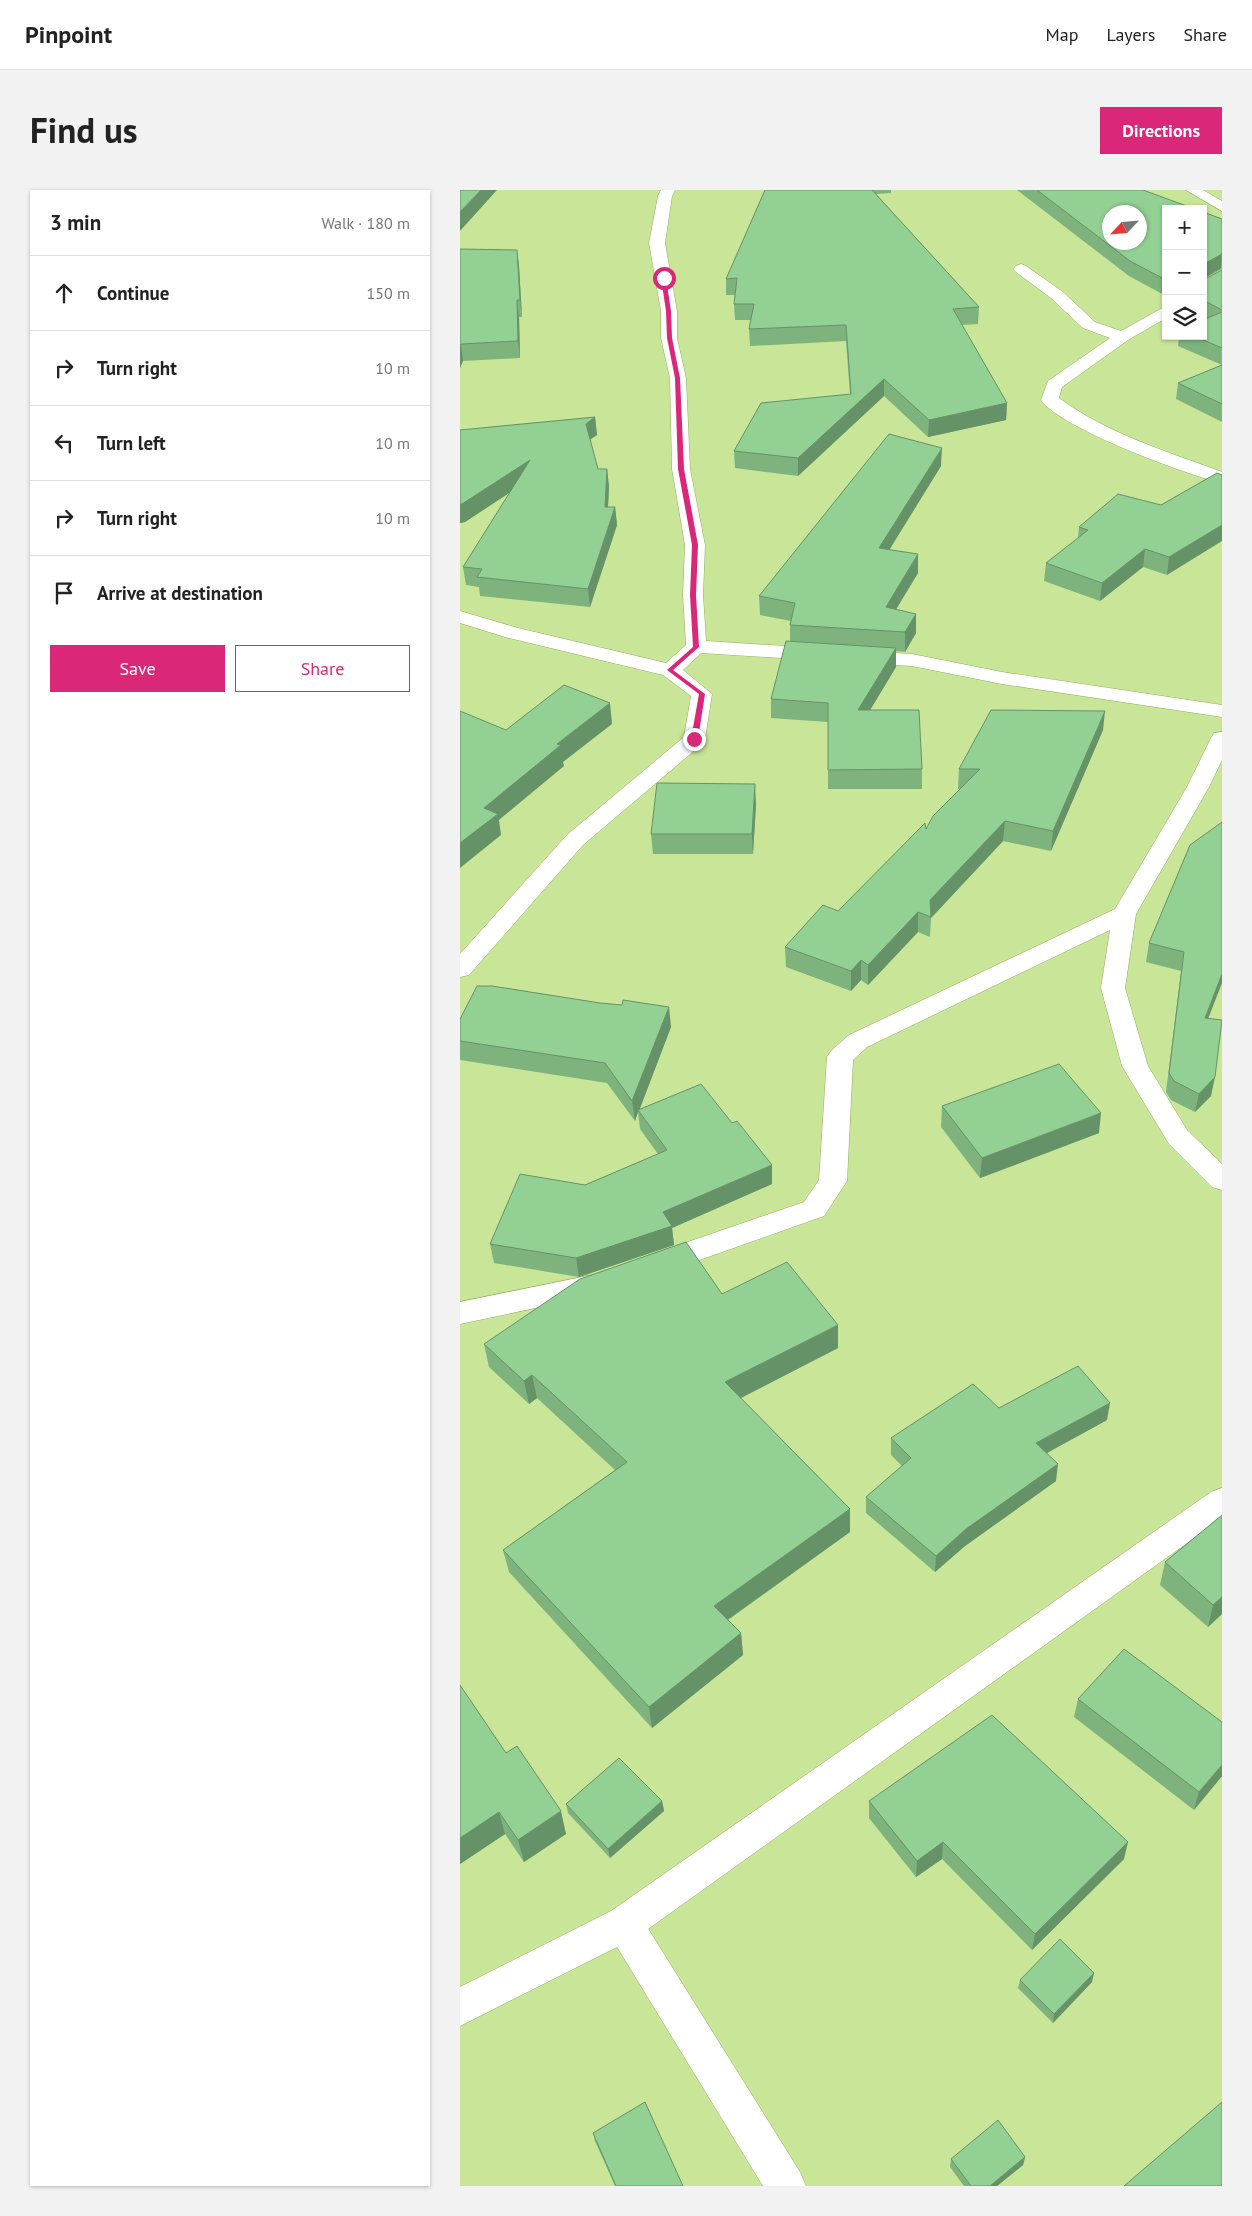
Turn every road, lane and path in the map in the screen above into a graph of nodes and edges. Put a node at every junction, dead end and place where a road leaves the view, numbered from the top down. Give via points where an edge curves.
1 (668, 190) edge
2 (1193, 190) edge
3 (1222, 207) edge
4 (1021, 269) dead end
5 (1162, 313) edge
6 (1122, 337) junction
7 (1222, 478) edge
8 (460, 617) edge
9 (696, 647) junction
10 (670, 670) junction
11 (1222, 711) edge
12 (1222, 738) edge
13 (1124, 914) junction
14 (460, 969) edge
15 (1222, 1180) edge
16 (460, 1313) edge
17 (1222, 1501) edge
18 (624, 1924) junction
19 (460, 2007) edge
20 (786, 2186) edge

1 - 9 street via 657,243 678,378 681,469 695,545
2 - 3 street
4 - 6 street via 1057,295 1089,325
5 - 6 street
6 - 7 street via 1054,386 1050,400 1064,412 1117,437
8 - 10 street via 512,633
9 - 10 street
9 - 11 street via 912,660 1002,678
10 - 14 street via 702,694 694,739 575,840
12 - 13 street via 1198,787
13 - 15 street via 1113,988 1135,1066 1178,1137
13 - 16 street via 858,1041 840,1058 833,1181 814,1209 585,1289
17 - 18 street
18 - 19 street
18 - 20 street

